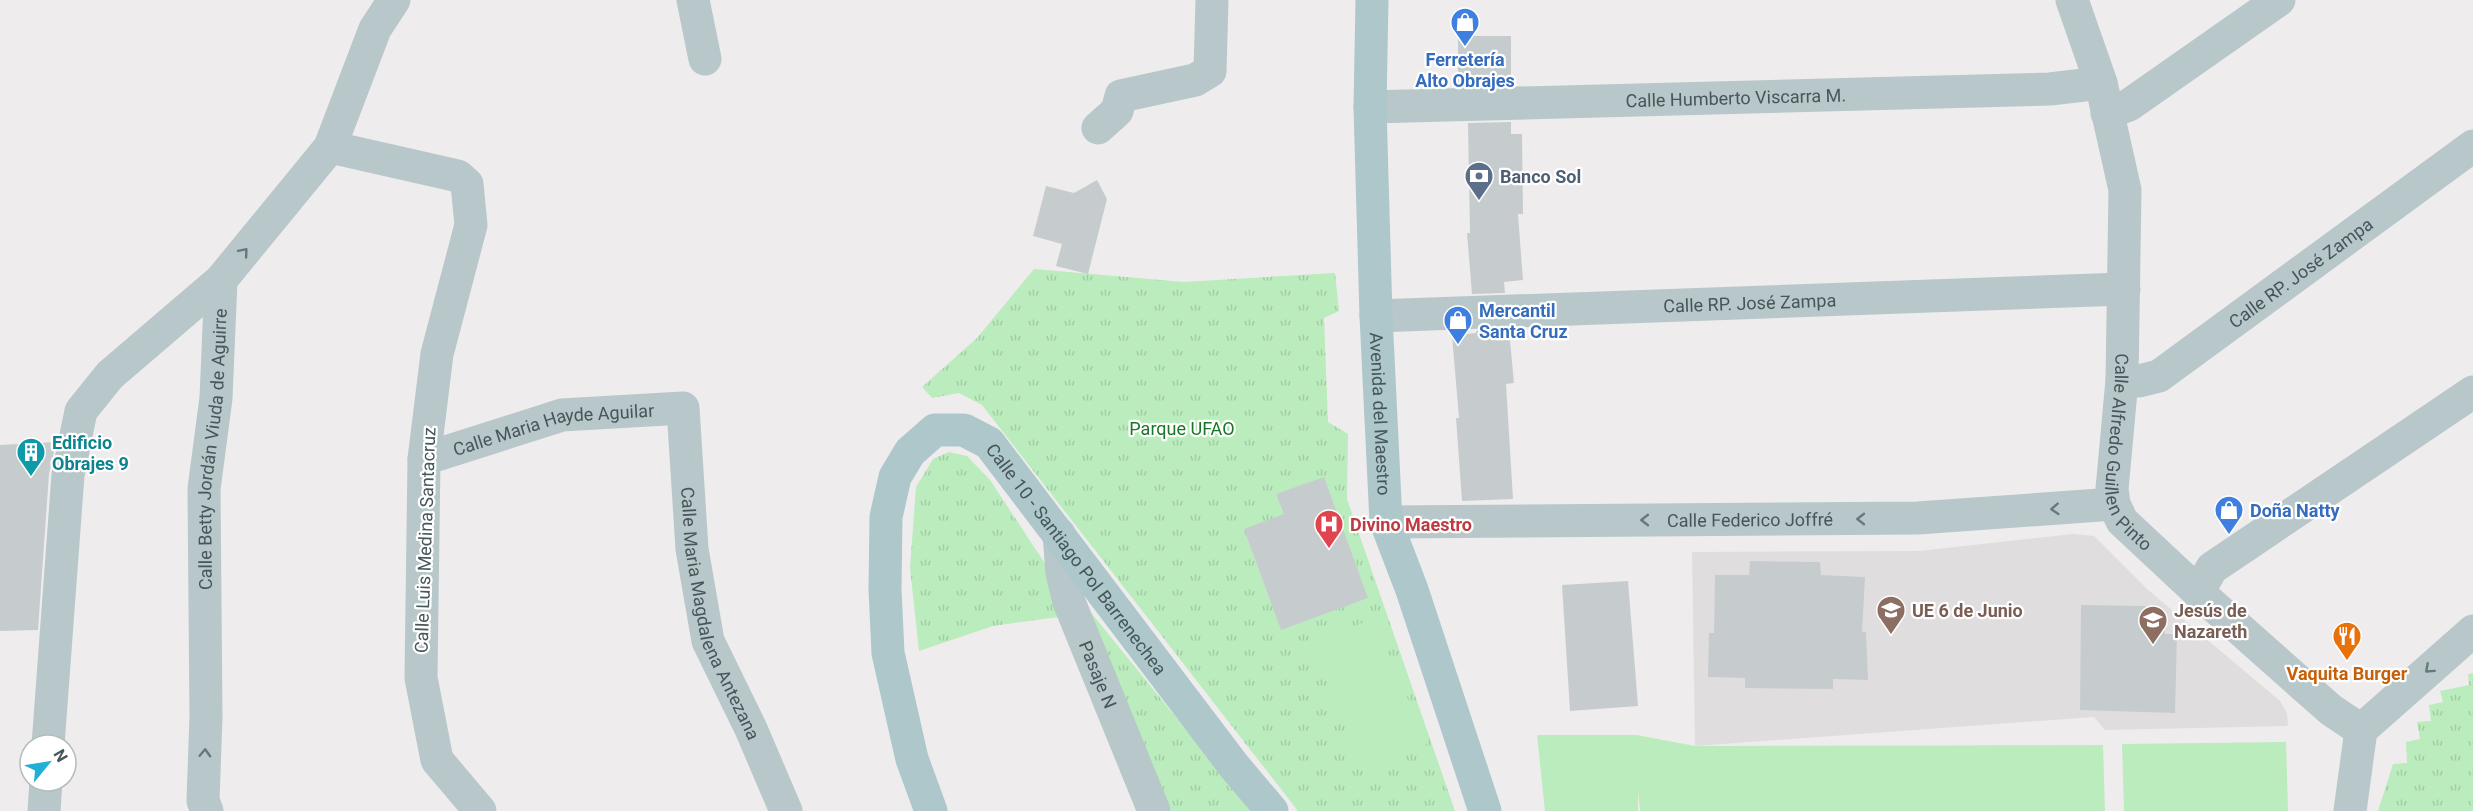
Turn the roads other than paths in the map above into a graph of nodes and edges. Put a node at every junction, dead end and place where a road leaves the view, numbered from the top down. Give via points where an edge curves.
1 (394, 0) edge
2 (693, 0) edge
3 (1212, 0) edge
4 (1372, 0) edge
5 (2072, 0) edge
6 (2279, 0) edge
7 (705, 59) dead end
8 (2104, 98) junction
9 (1371, 107) junction
10 (1098, 128) dead end
11 (334, 137) junction
12 (2473, 146) edge
13 (221, 280) junction
14 (2124, 289) junction
15 (1376, 316) junction
16 (2122, 380) junction
17 (2473, 392) edge
18 (683, 408) joint
19 (424, 459) junction
20 (2114, 504) junction
21 (1386, 522) junction
22 (1059, 534) junction
23 (2198, 592) junction
24 (2473, 631) edge
25 (2361, 730) junction
26 (49, 733) edge
27 (45, 793) edge
28 (44, 811) edge
29 (207, 811) edge
30 (480, 811) edge
31 (786, 811) edge
32 (931, 811) edge
33 (1154, 811) edge
34 (1272, 811) edge
35 (1485, 811) edge
36 (2350, 811) edge

1 - 11 street via 375,29
2 - 7 street
3 - 10 street via 1210,71 1195,81 1121,96 1117,111
4 - 9 main road, Avenida del Maestro
5 - 8 street, Calle Alfredo Guillen Pinto
6 - 8 street, Calle Humberto Viscarra M. via 2129,105
8 - 9 street, Calle Humberto Viscarra M. via 2083,86
8 - 14 street, Calle Alfredo Guillen Pinto via 2125,190
9 - 15 main road, Avenida del Maestro
13 -> 11 street
11 - 19 street, Calle Luis Medina Santacruz via 458,176 467,184 471,225 437,354
12 - 16 street, Calle RP. José Zampa via 2159,376
13 - 26 street via 110,375 81,411 68,475
29 -> 13 street, Calle Betty Jordán Viuda de Aguirre via 203,801 204,489 216,398
14 - 15 street, Calle RP. José Zampa
14 - 16 street, Calle Alfredo Guillen Pinto
15 - 21 main road, Avenida del Maestro
16 - 20 street, Calle Alfredo Guillen Pinto
17 - 23 street via 2212,568
18 - 19 street, Calle Maria Hayde Aguilar via 562,415
18 - 31 street, Calle Maria Magdalena Antezana via 692,549 708,641
19 - 30 street, Calle Luis Medina Santacruz via 421,678 437,760
20 -> 21 street, Calle Federico Joffré via 1917,518
20 - 23 street, Calle Alfredo Guillen Pinto via 2122,520
21 - 35 main road, Avenida del Maestro
22 - 32 main road, Calle 10 - Santiago Pol Barrenechea via 989,443 964,430 935,430 910,452 895,477 886,517 888,653 912,759
22 - 33 street, Pasaje N via 1062,573 1070,602
22 - 34 main road, Calle 10 - Santiago Pol Barrenechea
23 - 25 street, Calle Alfredo Guillen Pinto via 2331,710
24 -> 25 street
25 - 36 street
27 - 28 street

